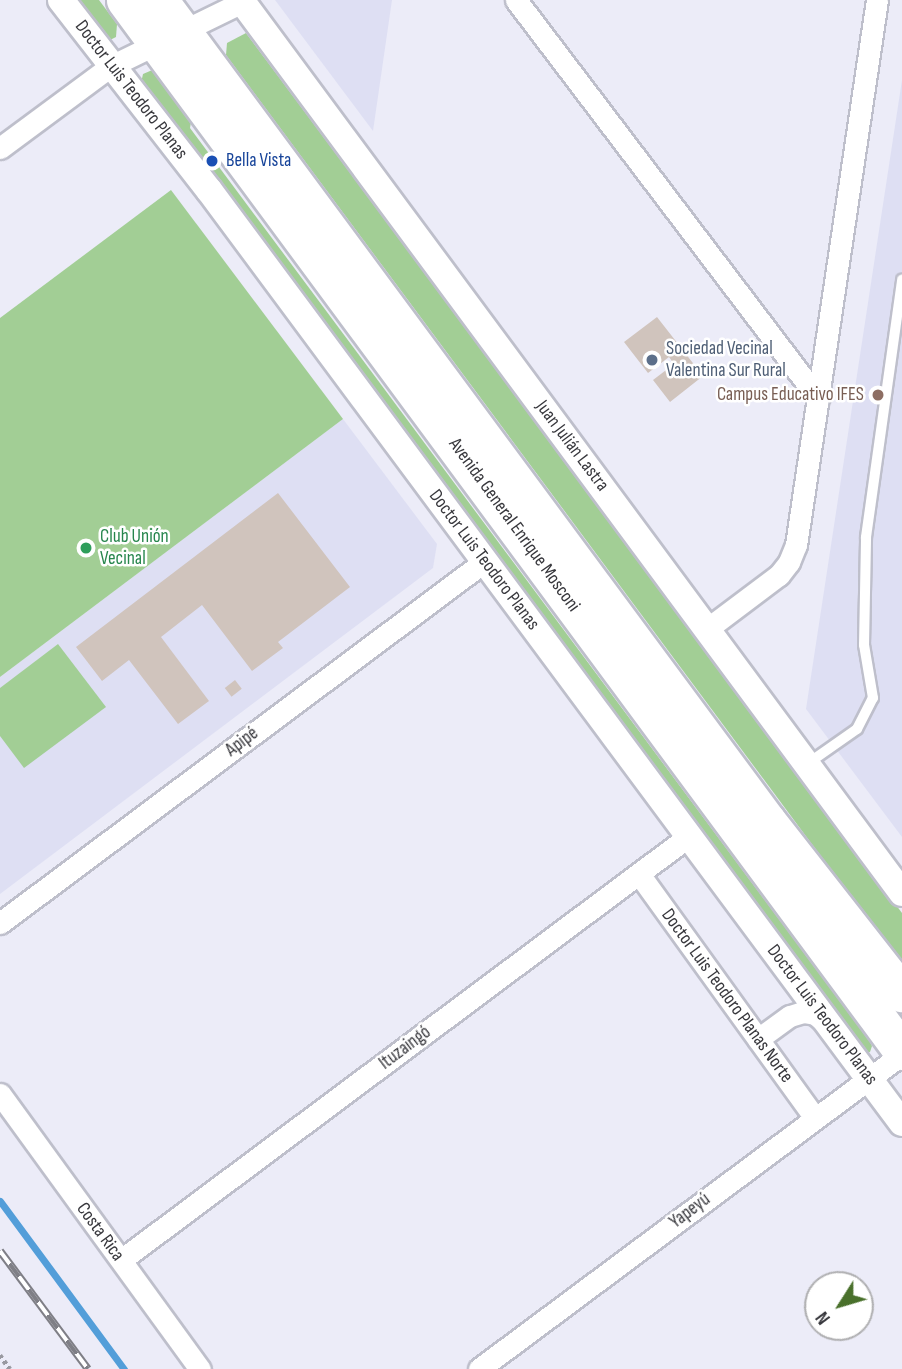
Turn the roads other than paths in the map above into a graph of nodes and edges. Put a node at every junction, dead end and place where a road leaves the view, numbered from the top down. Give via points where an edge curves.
1 (61, 0) edge
2 (125, 0) edge
3 (159, 0) edge
4 (516, 0) edge
5 (877, 0) edge
6 (243, 1) edge
7 (170, 38) junction
8 (111, 66) junction
9 (0, 148) edge
10 (902, 280) edge
11 (818, 398) junction
12 (485, 561) junction
13 (707, 629) junction
14 (807, 764) junction
15 (689, 836) junction
16 (639, 874) junction
17 (902, 892) edge
18 (0, 923) edge
19 (902, 993) edge
20 (831, 1027) junction
21 (758, 1039) junction
22 (902, 1052) edge
23 (869, 1078) junction
24 (0, 1094) edge
25 (816, 1118) junction
26 (902, 1123) edge
27 (121, 1261) junction
28 (200, 1369) edge
29 (479, 1369) edge

1 - 8 street, Doctor Luis Teodoro Planas
2 - 7 highway, Avenida General Enrique Mosconi
3 - 7 highway, Avenida General Enrique Mosconi
4 - 11 street
5 - 11 street
6 - 7 street
6 - 13 street, Juan Julián Lastra
7 - 8 street
7 - 19 highway, Avenida General Enrique Mosconi
7 - 22 highway, Avenida General Enrique Mosconi
8 - 9 street
8 - 12 street, Doctor Luis Teodoro Planas
10 - 14 lane via 866,537 864,645 873,698 857,729
11 - 13 street via 797,537 789,562 774,579
12 - 15 street, Doctor Luis Teodoro Planas
12 - 18 street, Apipé
13 - 14 street, Juan Julián Lastra
14 - 17 street, Juan Julián Lastra
15 - 16 street, Ituzaingó
15 - 20 street, Doctor Luis Teodoro Planas
16 - 21 street, Doctor Luis Teodoro Planas Norte
16 - 27 street, Ituzaingó
20 - 21 street via 815,1014 803,1012
20 - 23 street, Doctor Luis Teodoro Planas
21 - 25 street, Doctor Luis Teodoro Planas Norte
22 - 23 street, Yapeyú
23 - 25 street, Yapeyú
23 - 26 street, Doctor Luis Teodoro Planas
24 - 27 street, Costa Rica
25 - 29 street, Yapeyú
27 - 28 street, Costa Rica

